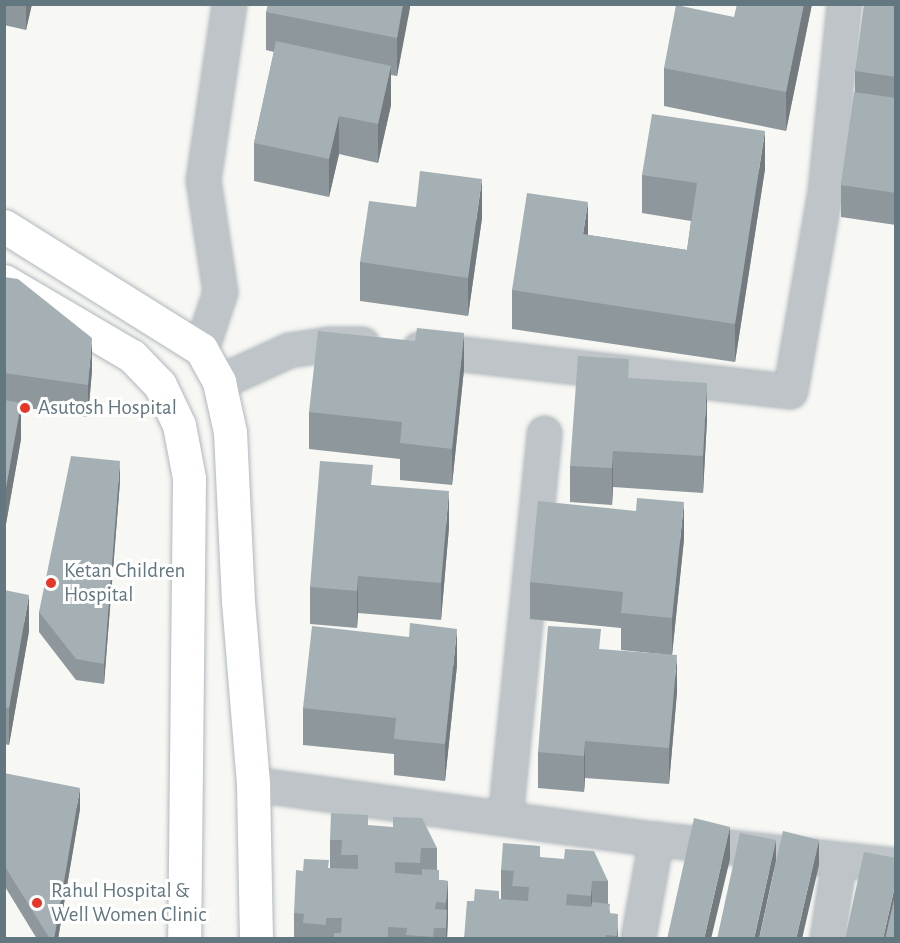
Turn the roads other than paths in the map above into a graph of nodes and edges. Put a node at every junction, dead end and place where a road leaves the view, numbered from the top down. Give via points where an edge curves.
1 (229, 4) edge
2 (844, 4) edge
3 (4, 226) edge
4 (4, 280) edge
5 (201, 349) junction
6 (219, 382) junction
7 (544, 433) dead end
8 (253, 784) junction
9 (505, 818) junction
10 (656, 839) junction
11 (839, 860) junction
12 (896, 865) edge
13 (183, 939) edge
14 (256, 939) edge
15 (638, 939) edge
16 (827, 939) edge

1 - 5 street via 202,180 220,292
2 - 6 street via 825,190 790,391 376,344 329,344 289,350
3 - 5 street
4 - 13 street via 132,356 160,385 178,425 189,478
5 - 6 street
6 - 8 street via 230,432 238,601
7 - 9 street
8 - 9 street
8 - 14 street
9 - 10 street
10 - 11 street
10 - 15 street
11 - 12 street
11 - 16 street

